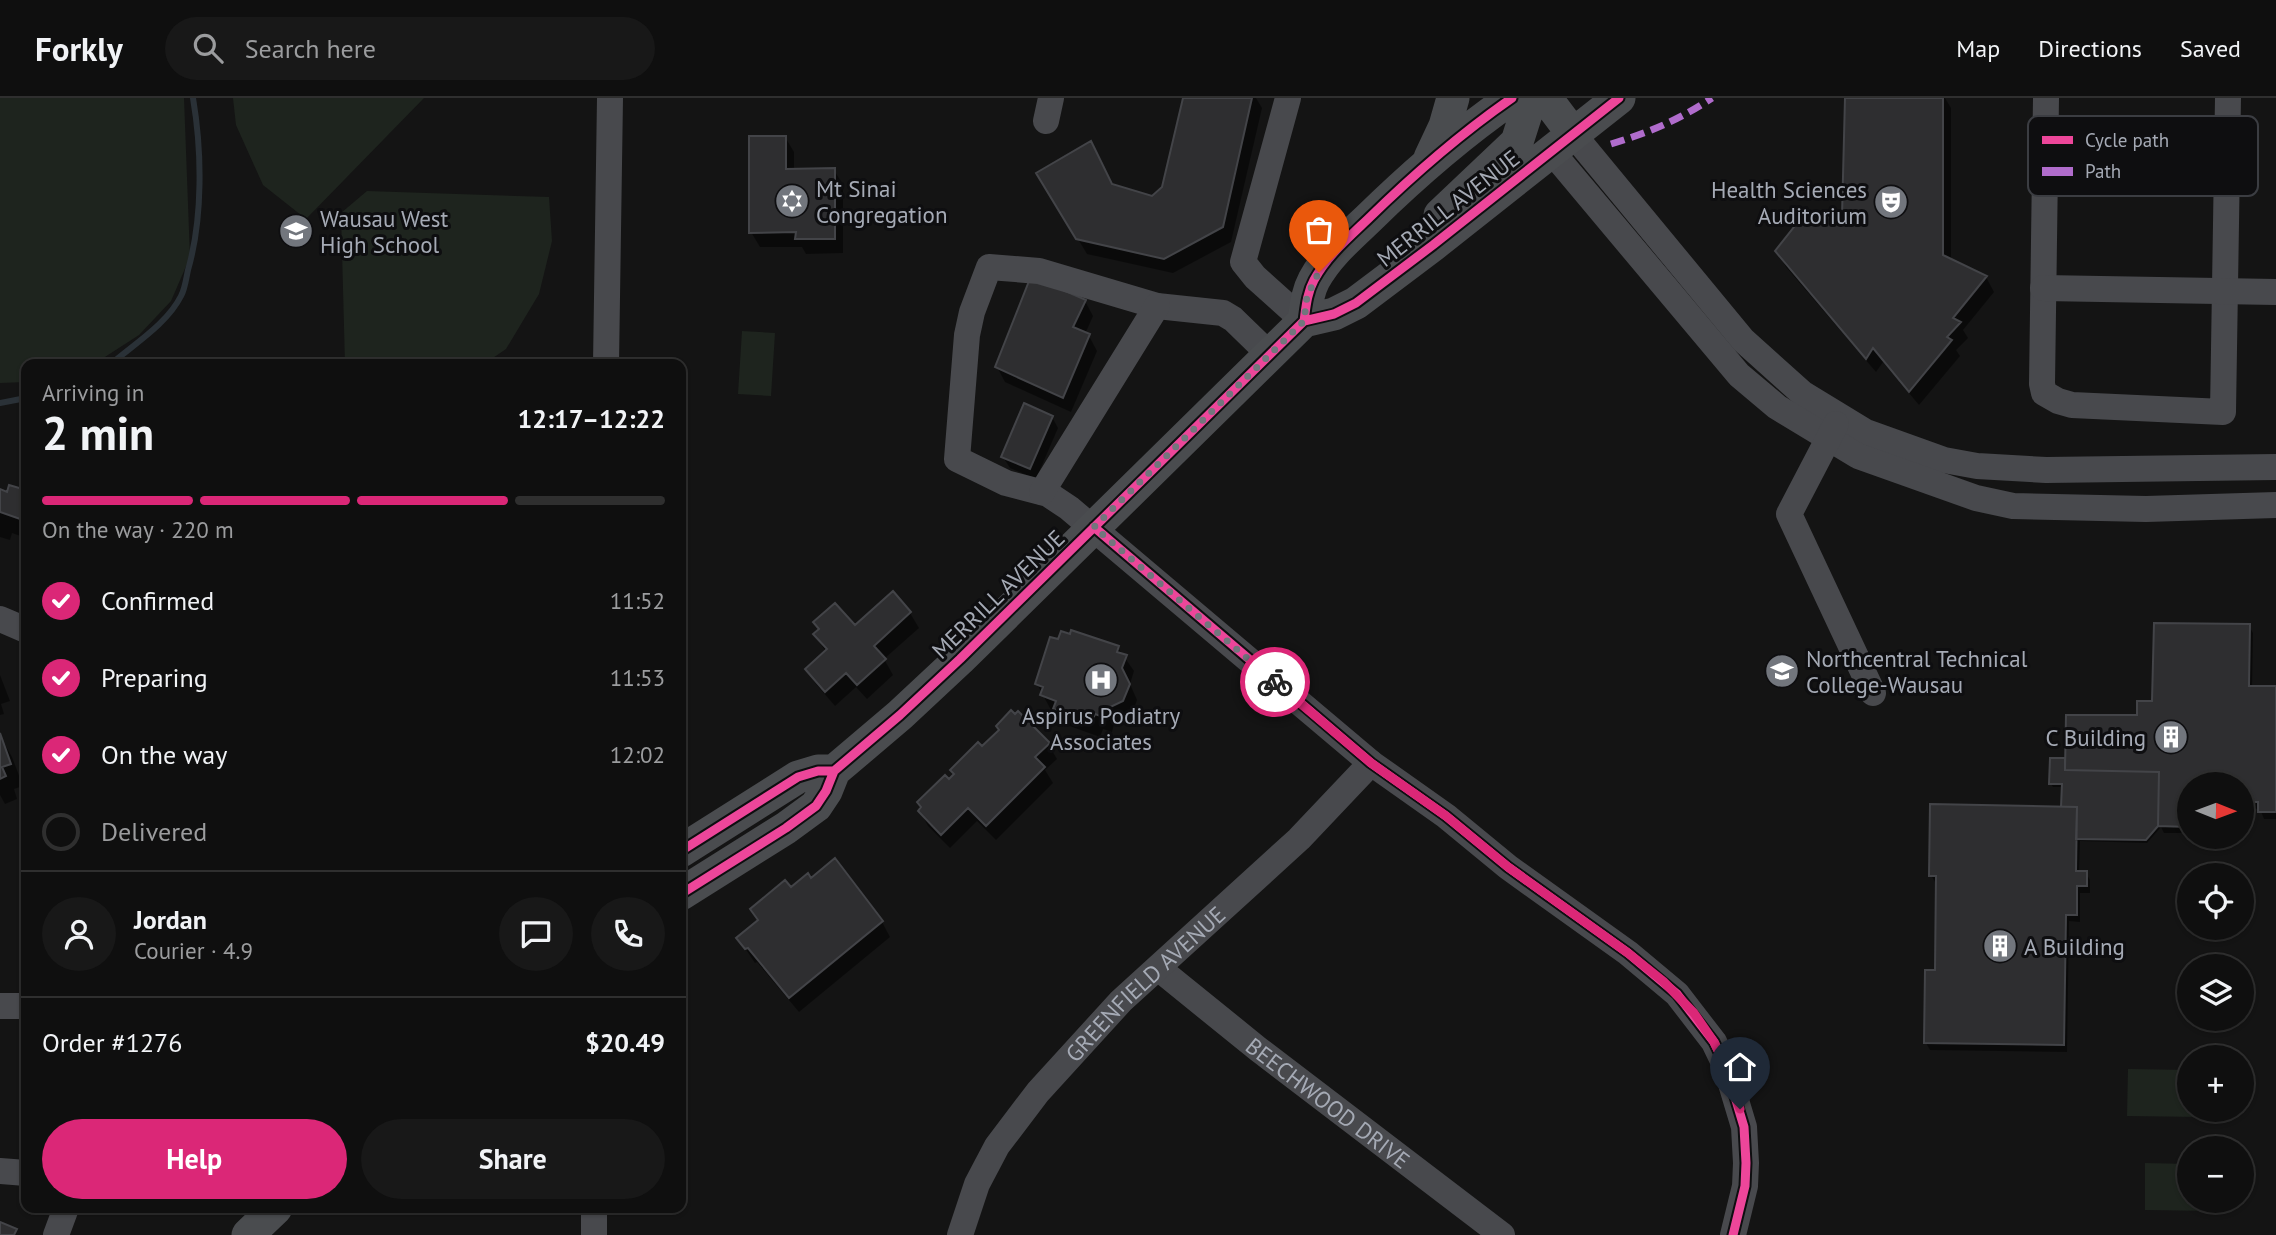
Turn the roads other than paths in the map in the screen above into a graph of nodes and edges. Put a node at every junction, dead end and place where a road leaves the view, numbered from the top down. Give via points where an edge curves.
1 (610, 98) edge
2 (1288, 98) edge
3 (1453, 98) edge
4 (1619, 98) edge
5 (2046, 98) edge
6 (2228, 98) edge
7 (1544, 112) edge
8 (2046, 116) edge
9 (2228, 116) edge
10 (1427, 164) junction
11 (2044, 196) edge
12 (2226, 196) edge
13 (2043, 288) junction
14 (2225, 291) junction
15 (2276, 292) edge
16 (1356, 303) junction
17 (1157, 306) junction
18 (1304, 321) junction
19 (1269, 354) junction
20 (606, 359) edge
21 (1834, 429) junction
22 (2276, 467) edge
23 (1042, 492) junction
24 (2276, 505) edge
25 (1094, 527) junction
26 (0, 619) edge
27 (21, 628) edge
28 (1873, 693) dead end
29 (1371, 763) junction
30 (834, 771) junction
31 (695, 833) edge
32 (686, 891) edge
33 (1158, 968) junction
34 (0, 1006) edge
35 (21, 1006) edge
36 (0, 1171) edge
37 (21, 1173) edge
38 (64, 1213) edge
39 (271, 1213) edge
40 (594, 1213) edge
41 (56, 1235) edge
42 (248, 1235) edge
43 (594, 1235) edge
44 (960, 1235) edge
45 (1502, 1235) edge
46 (1733, 1235) edge

1 - 20 street
2 - 18 street via 1242,262
3 - 10 main road
4 - 7 main road
5 - 8 street
6 - 9 street
7 - 10 main road, MERRILL AVENUE via 1472,127
7 - 16 main road, MERRILL AVENUE
7 - 16 main road
7 - 21 street via 1743,340
10 - 18 main road, MERRILL AVENUE via 1325,264 1309,291
11 - 13 street
12 - 14 street
13 - 14 street
13 - 14 street via 2044,393 2072,405 2223,412
14 - 15 street
16 - 18 main road, MERRILL AVENUE
17 - 19 street via 1228,315
17 - 23 street
17 - 23 street via 1048,273 989,267 967,335 957,459 1006,483
18 - 19 main road, MERRILL AVENUE
19 - 25 main road, MERRILL AVENUE
21 - 22 street via 1977,466 2084,470
21 - 24 street via 1858,456 1976,498 2013,506 2146,509
21 - 28 street via 1789,514
23 - 25 street
25 - 29 street
25 - 30 main road, MERRILL AVENUE via 915,701
26 - 27 street
29 - 33 street, GREENFIELD AVENUE via 1299,839
29 - 46 street via 1628,953 1694,1013 1726,1067 1744,1127 1745,1186
30 - 31 main road via 798,777
30 - 32 main road, MERRILL AVENUE via 823,797 810,811
33 - 44 street, GREENFIELD AVENUE via 1097,1026 1018,1116 977,1184
33 - 45 street, BEECHWOOD DRIVE
34 - 35 street
36 - 37 street
38 - 41 street
39 - 42 main road
40 - 43 street

